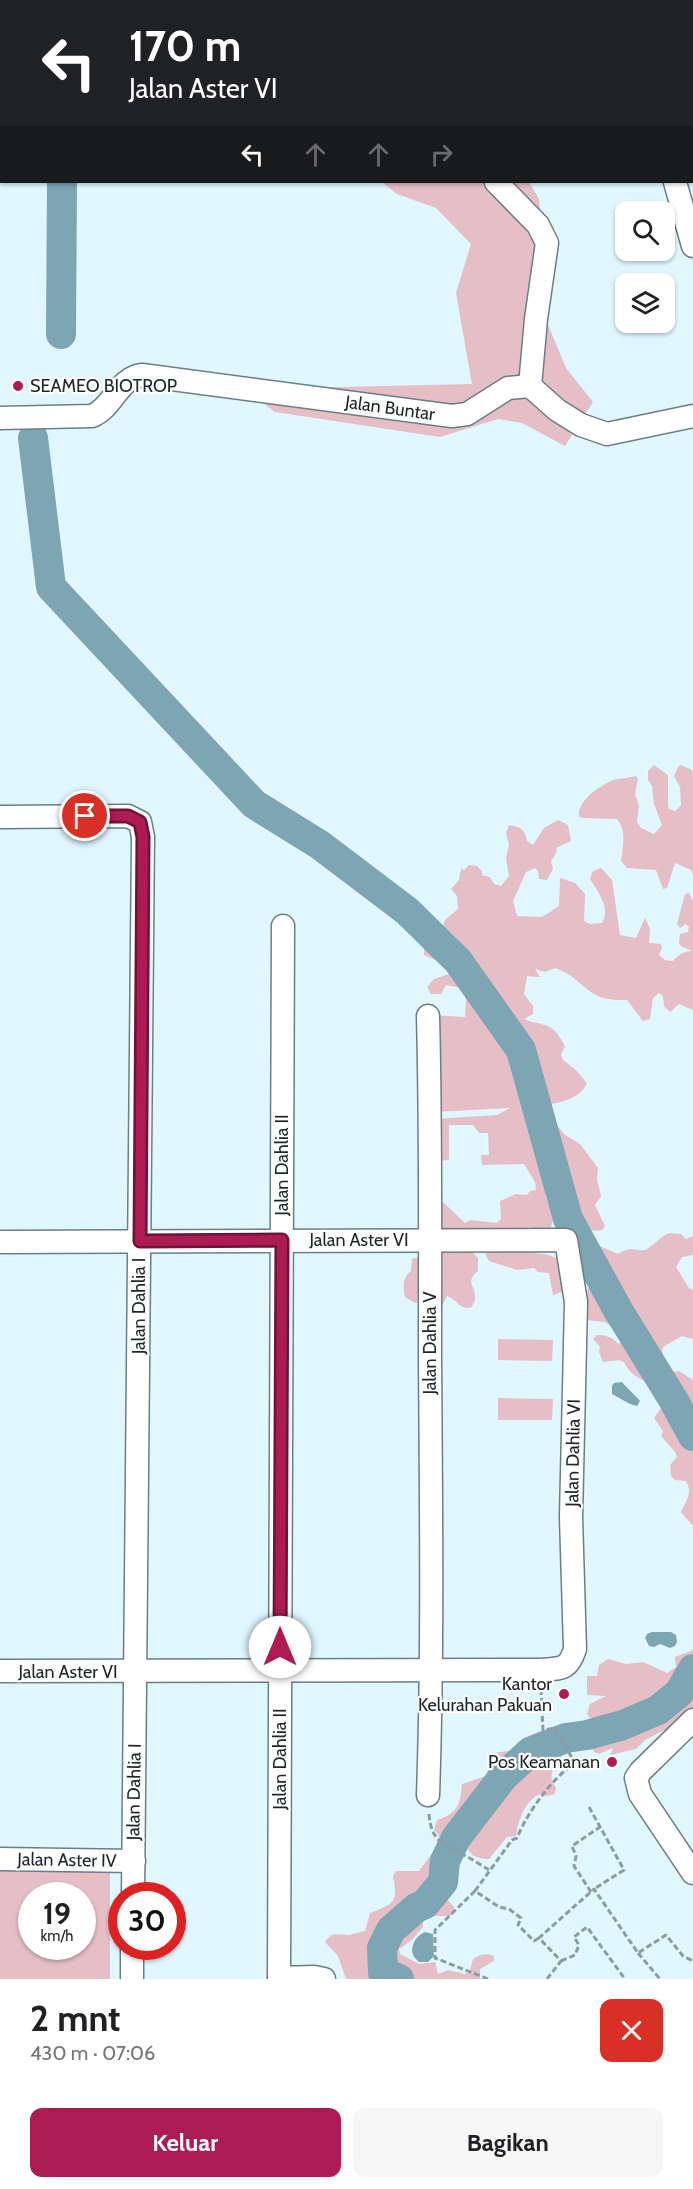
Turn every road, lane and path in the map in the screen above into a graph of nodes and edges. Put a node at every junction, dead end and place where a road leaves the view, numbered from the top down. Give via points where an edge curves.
1 (497, 183) edge
2 (675, 183) edge
3 (693, 246) edge
4 (530, 386) junction
5 (693, 416) edge
6 (0, 418) edge
7 (0, 817) edge
8 (284, 926) dead end
9 (428, 1016) dead end
10 (282, 1240) junction
11 (430, 1240) junction
12 (140, 1241) junction
13 (0, 1242) edge
14 (432, 1670) junction
15 (540, 1670) junction
16 (0, 1671) edge
17 (136, 1671) junction
18 (280, 1671) junction
19 (693, 1720) edge
20 (428, 1796) joint
21 (589, 1807) dead end
22 (600, 1827) junction
23 (0, 1858) edge
24 (134, 1861) junction
25 (489, 1870) junction
26 (693, 1873) edge
27 (133, 1882) edge
28 (475, 1891) junction
29 (592, 1891) junction
30 (539, 1938) junction
31 (638, 1953) junction
32 (132, 1960) edge
33 (561, 1961) junction
34 (693, 1961) edge
35 (279, 1978) edge
36 (132, 1979) edge
37 (324, 1979) edge
38 (488, 1979) edge
39 (547, 1979) edge
40 (625, 1979) edge
41 (660, 1979) edge

1 - 4 street via 538,225 547,243
2 - 3 street
4 - 5 street via 556,410 607,434
4 - 6 street, Jalan Buntar via 508,388 467,414 452,416 142,375 127,380 100,413 92,416
7 - 12 street, Jalan Dahlia I via 128,816 140,822
8 - 10 street, Jalan Dahlia II
9 - 11 street, Jalan Dahlia V
10 - 11 street, Jalan Aster VI
10 - 12 street, Jalan Aster VI
10 - 18 street, Jalan Dahlia II
11 - 14 street, Jalan Dahlia V
11 - 15 street, Jalan Dahlia VI via 566,1240 576,1302 571,1517 575,1649 571,1662 564,1668
12 - 13 street, Jalan Aster VI
12 - 17 street, Jalan Dahlia I
14 - 15 street, Jalan Dahlia VI
14 - 18 street, Jalan Dahlia VI
14 - 20 street, Jalan Dahlia V
15 - 25 path via 543,1730 555,1728 574,1763 564,1770 526,1818 517,1838
16 - 17 street, Jalan Aster VI
17 - 18 street, Jalan Aster VI
17 - 24 street, Jalan Dahlia I
18 - 35 street, Jalan Dahlia II
19 - 26 street via 636,1778 640,1794
20 - 25 path via 430,1825 437,1841
21 - 22 path
22 - 29 path via 572,1846 574,1866
22 - 29 path via 624,1870
23 - 24 street, Jalan Aster IV
24 - 27 street, Jalan Dahlia I
25 - 28 path
28 - 30 path via 509,1909 521,1918 518,1925 534,1941
28 - 38 path via 435,1930 435,1958
29 - 30 path
29 - 31 path
30 - 33 path
31 - 34 path via 666,1935 683,1956
31 - 41 path
32 - 36 street
33 - 39 path
33 - 40 path via 575,1955 579,1945 574,1937 586,1927
35 - 37 street

